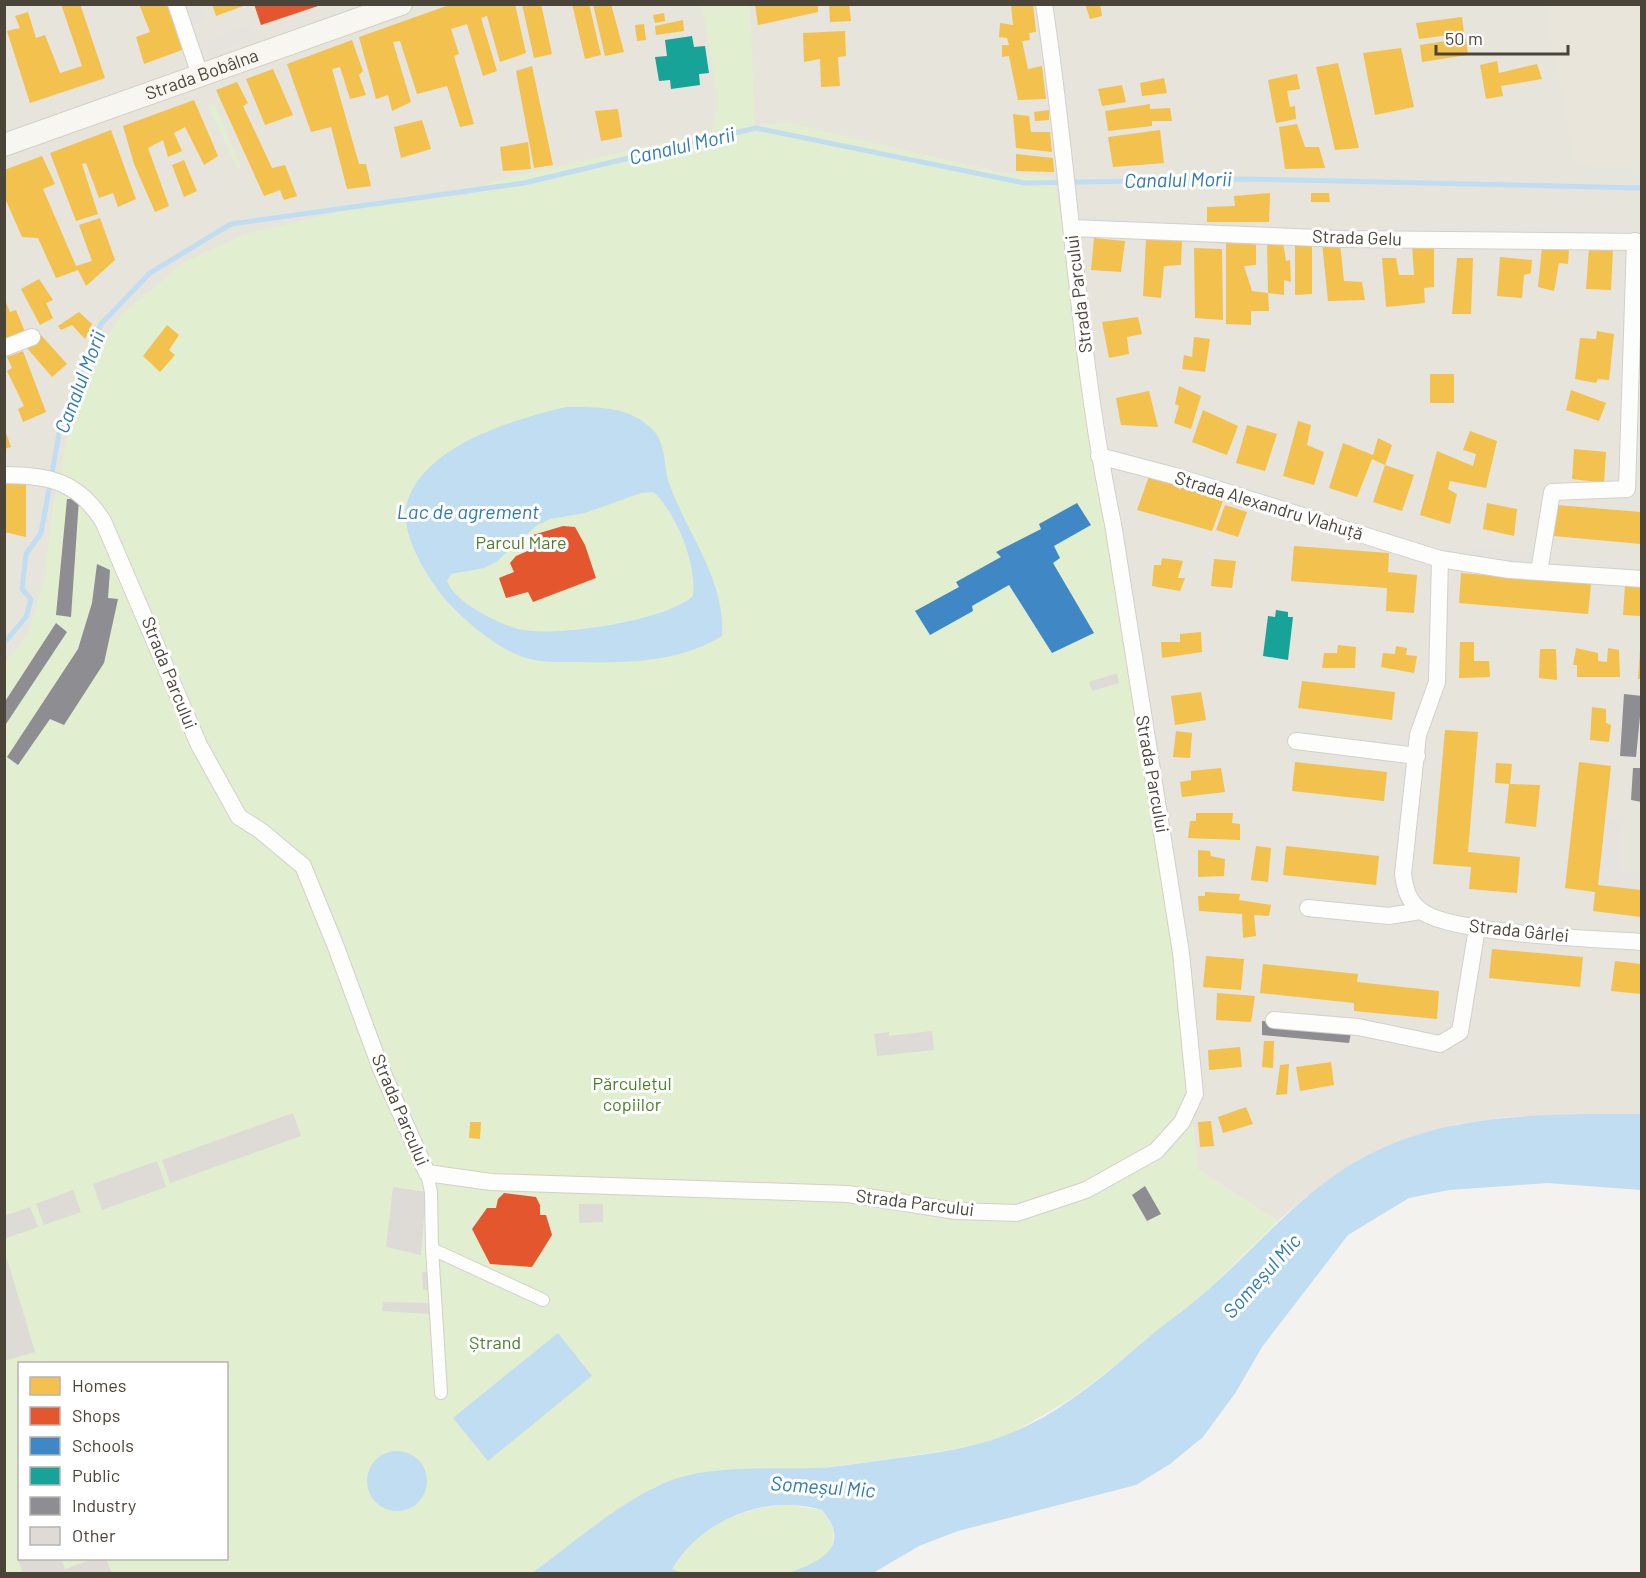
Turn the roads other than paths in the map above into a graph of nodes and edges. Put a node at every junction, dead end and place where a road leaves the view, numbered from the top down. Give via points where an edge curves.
1 (176, 4) edge
2 (401, 4) edge
3 (1044, 4) edge
4 (200, 75) junction
5 (4, 146) edge
6 (1072, 228) junction
7 (1638, 242) edge
8 (32, 337) dead end
9 (4, 348) edge
10 (1098, 456) junction
11 (4, 475) edge
12 (1440, 559) junction
13 (1539, 572) junction
14 (1641, 579) edge
15 (1296, 741) dead end
16 (1417, 756) junction
17 (1308, 908) dead end
18 (1420, 911) junction
19 (1477, 928) junction
20 (1641, 942) edge
21 (1274, 1020) dead end
22 (427, 1173) junction
23 (432, 1249) junction
24 (543, 1300) dead end
25 (441, 1393) dead end

1 - 4 street
2 - 4 main road, Strada Bobâlna
3 - 6 street, Strada Parcului
4 - 5 main road, Strada Bobâlna
6 - 7 street, Strada Gelu via 1343,239
6 - 10 street, Strada Parcului
7 - 13 street via 1627,489 1552,492
8 - 9 street
10 - 12 street, Strada Alexandru Vlahuță via 1175,476
10 - 22 street, Strada Parcului via 1113,524 1181,953 1195,1094 1182,1122 1156,1151 1086,1190 1017,1213 956,1211 848,1194 491,1182
11 - 22 street, Strada Parcului via 29,475 66,483 93,505 199,745 239,817 303,866 381,1069
12 - 13 street, Strada Alexandru Vlahuță
12 - 16 street via 1437,682 1418,735
13 - 14 street, Strada Alexandru Vlahuță
15 - 16 street
16 - 18 street, Strada Gârlei via 1403,874 1406,894
17 - 18 street via 1389,916
18 - 19 street, Strada Gârlei via 1440,921
19 - 20 street, Strada Gârlei
19 - 21 street via 1460,1032 1449,1041 1440,1044 1359,1027
22 - 23 street
23 - 24 street
23 - 25 street

